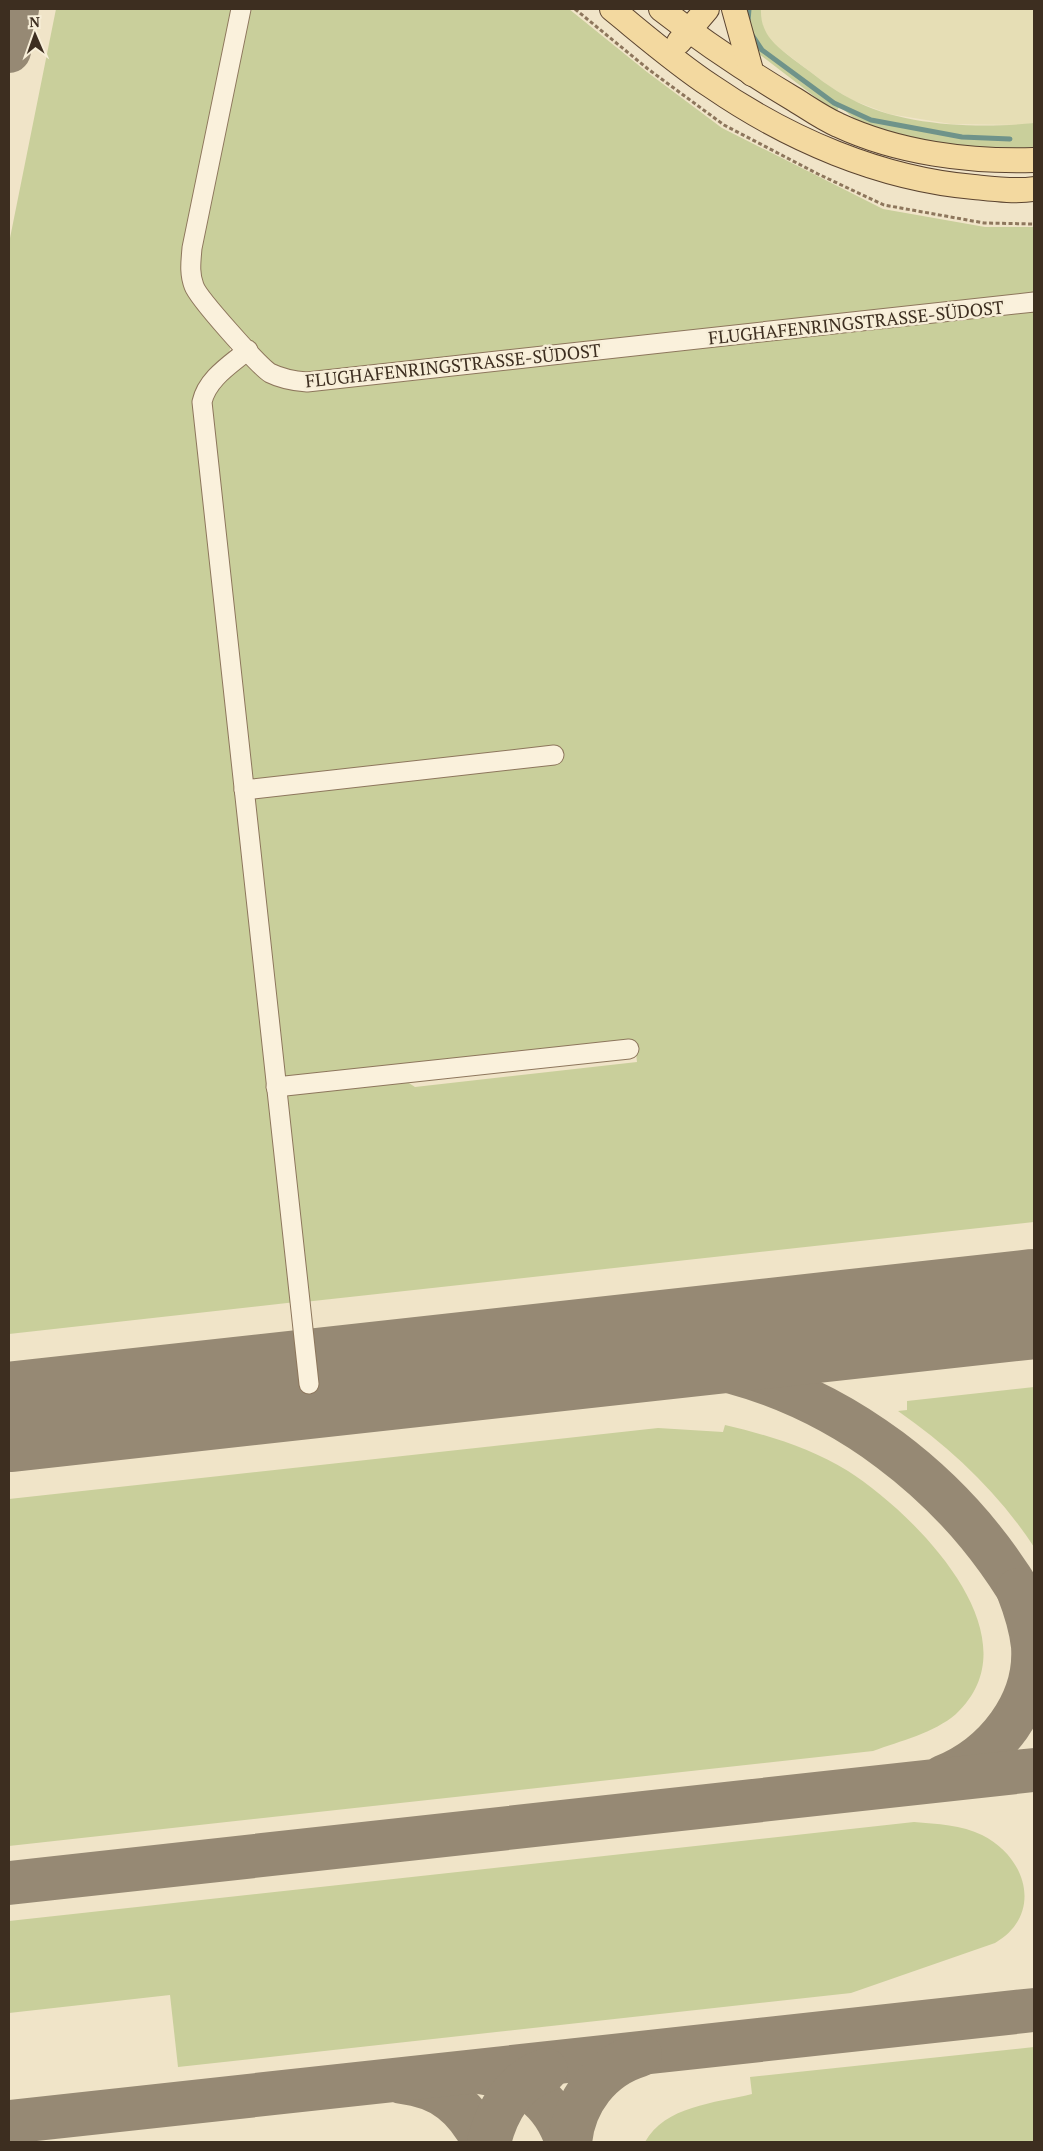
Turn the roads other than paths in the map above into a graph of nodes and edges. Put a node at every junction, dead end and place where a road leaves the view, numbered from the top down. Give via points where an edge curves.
1 (240, 9) edge
2 (612, 9) edge
3 (661, 9) edge
4 (707, 9) edge
5 (734, 9) edge
6 (688, 31) junction
7 (668, 55) junction
8 (752, 74) junction
9 (1034, 160) edge
10 (1034, 189) edge
11 (1034, 302) edge
12 (248, 350) junction
13 (554, 755) dead end
14 (244, 790) junction
15 (629, 1049) dead end
16 (276, 1087) junction
17 (309, 1384) dead end

1 - 12 lane, FLUGHAFENRINGSTRASSE-SÜDOST via 190,269 194,286 203,301
2 - 7 main road
3 - 6 main road
4 - 6 main road
5 - 8 main road
6 - 7 main road
6 - 8 main road
7 - 10 main road via 759,116 827,150 916,178 954,185
8 - 9 main road via 838,125 876,139 921,151 995,161
11 - 12 lane, FLUGHAFENRINGSTRASSE-SÜDOST via 307,382 288,380 268,372
12 - 14 lane via 213,379 204,391 202,402
13 - 14 lane
14 - 16 lane
15 - 16 lane
16 - 17 lane

